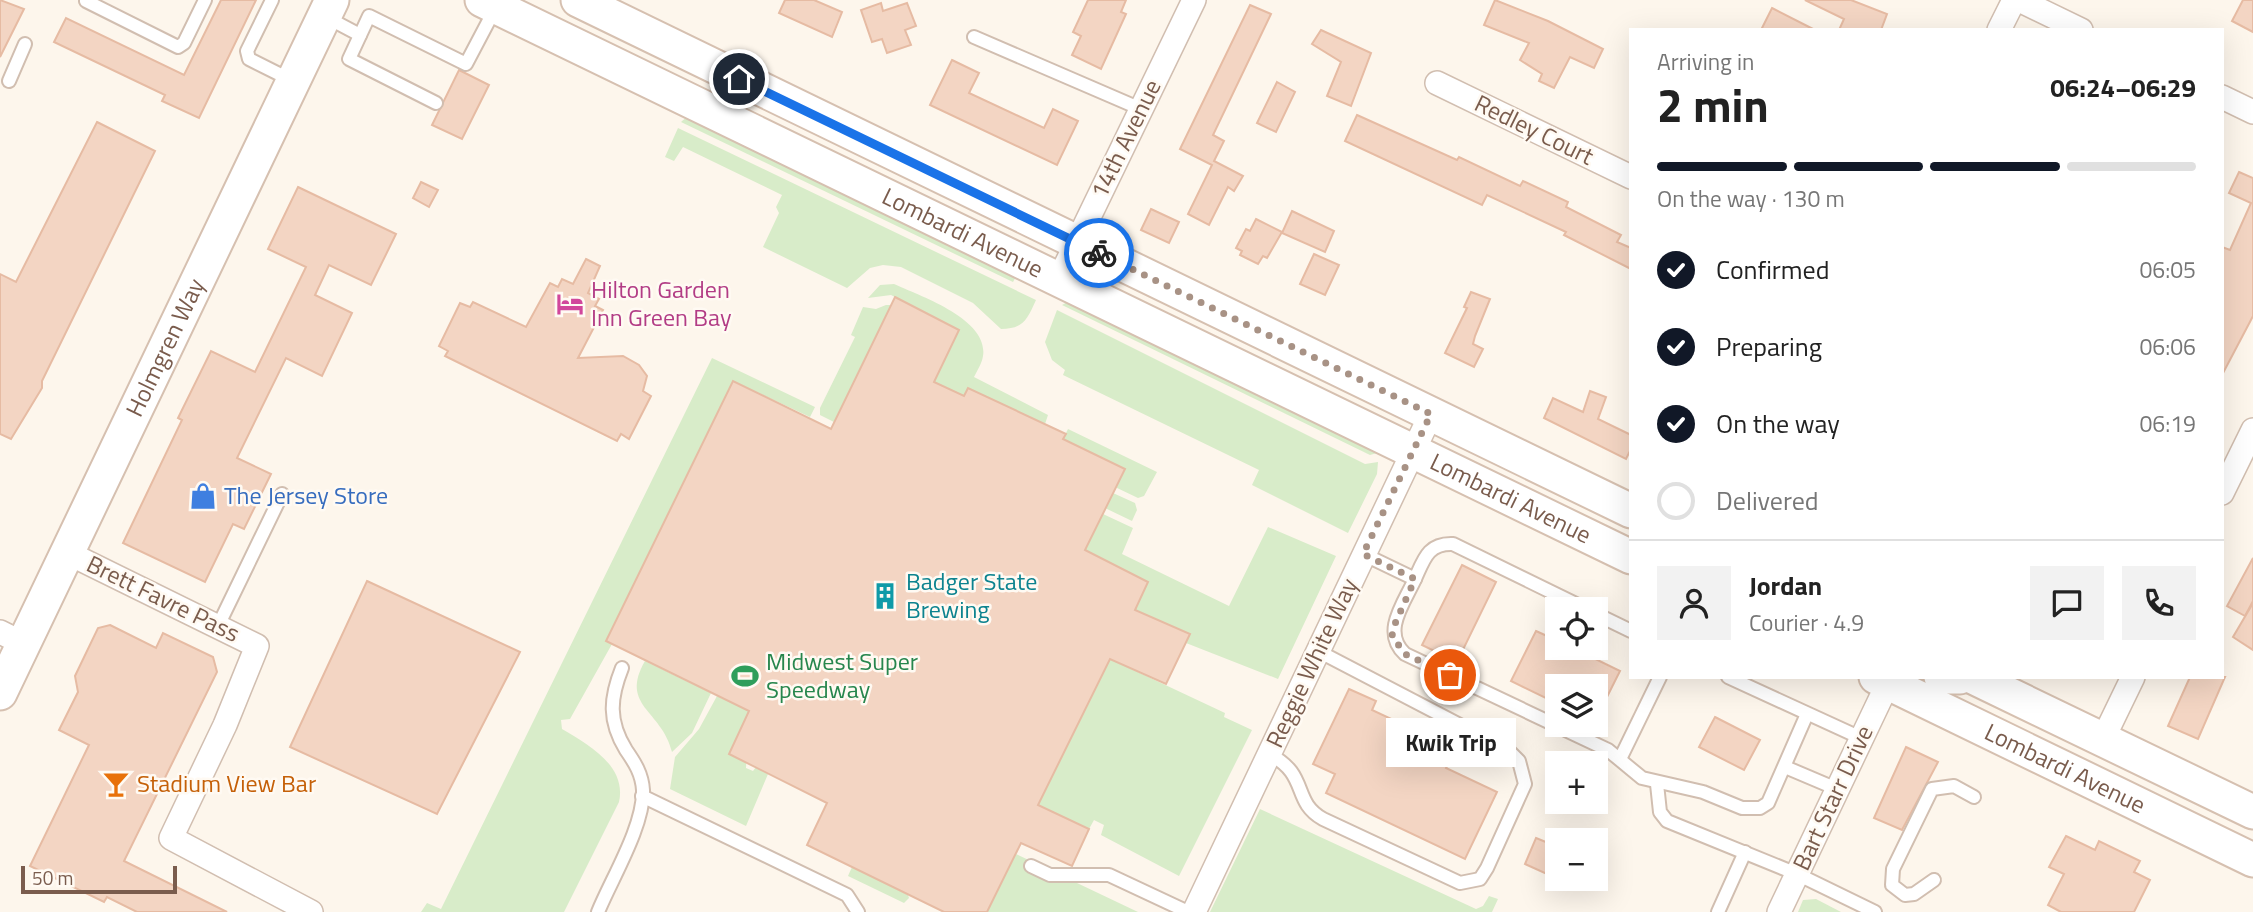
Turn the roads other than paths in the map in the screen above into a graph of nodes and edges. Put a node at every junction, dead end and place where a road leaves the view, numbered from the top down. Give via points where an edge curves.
1 (205, 0) edge
2 (272, 0) edge
3 (578, 0) edge
4 (1194, 0) edge
5 (2014, 0) edge
6 (2019, 0) edge
7 (86, 1) edge
8 (489, 3) edge
9 (329, 4) edge
10 (2000, 28) edge
11 (2077, 28) edge
12 (360, 35) junction
13 (974, 37) dead end
14 (25, 44) dead end
15 (9, 81) dead end
16 (293, 81) junction
17 (1437, 83) dead end
18 (2224, 98) edge
19 (436, 103) dead end
20 (1140, 109) junction
21 (2253, 112) edge
22 (1629, 176) edge
23 (1077, 242) junction
24 (1059, 279) junction
25 (1431, 414) junction
26 (2253, 430) edge
27 (1412, 451) junction
28 (2224, 489) edge
29 (282, 494) dead end
30 (1629, 510) edge
31 (68, 553) junction
32 (1363, 554) junction
33 (1629, 556) edge
34 (1415, 579) junction
35 (1561, 597) edge
36 (1608, 620) edge
37 (218, 626) junction
38 (1629, 630) edge
39 (12, 638) edge
40 (1318, 651) junction
41 (622, 668) dead end
42 (1659, 679) edge
43 (1732, 679) edge
44 (1885, 679) edge
45 (1977, 679) edge
46 (2132, 679) edge
47 (0, 693) edge
48 (1807, 714) junction
49 (1861, 738) junction
50 (2104, 739) junction
51 (1269, 754) junction
52 (1620, 759) junction
53 (1785, 767) junction
54 (1657, 784) junction
55 (1838, 789) junction
56 (642, 796) junction
57 (1974, 797) dead end
58 (2253, 811) edge
59 (1745, 852) junction
60 (2253, 860) edge
61 (1031, 866) dead end
62 (1797, 874) junction
63 (1934, 880) dead end
64 (311, 912) edge
65 (598, 912) edge
66 (858, 912) edge
67 (1188, 912) edge
68 (1194, 912) edge
69 (1718, 912) edge
70 (1779, 912) edge
71 (1875, 912) edge

1 - 7 lane via 184,43 177,47
2 - 16 lane via 247,51 248,58
3 - 23 main road, Lombardi Avenue
4 - 20 street, 14th Avenue
5 - 10 street
6 - 11 street
8 - 12 lane via 466,64 369,16
8 - 24 main road, Lombardi Avenue
9 - 12 lane
9 - 16 main road, Holmgren Way
12 - 19 lane via 349,59
13 - 20 lane
14 - 15 lane
16 - 31 main road, Holmgren Way
17 - 22 street, Redley Court
18 - 21 street
20 - 23 street, 14th Avenue
23 - 24 street, 14th Avenue
23 - 25 main road, Lombardi Avenue
24 - 27 main road, Lombardi Avenue
25 - 27 street, Reggie White Way
25 - 30 main road, Lombardi Avenue
26 - 28 street
27 - 32 street, Reggie White Way
27 - 33 main road, Lombardi Avenue
29 - 37 lane
31 - 37 street, Brett Favre Pass
31 - 39 main road, Holmgren Way
32 - 34 lane
32 - 40 street, Reggie White Way
34 - 35 lane via 1429,550 1453,544
34 - 52 lane via 1392,636 1405,654
36 - 38 lane
37 - 64 street, Brett Favre Pass via 257,646 171,838
39 - 47 main road, Holmgren Way
40 - 51 street, Reggie White Way
40 - 51 lane via 1508,750 1519,761 1525,784 1487,867 1480,879 1460,883 1323,819 1306,806 1292,769
41 - 56 lane via 611,702 612,718 641,775
42 - 52 lane
43 - 48 lane
44 - 49 street, Bart Starr Drive
44 - 60 main road, Lombardi Avenue
45 - 50 main road, Lombardi Avenue
46 - 50 street
48 - 49 lane
48 - 53 lane
49 - 55 street, Bart Starr Drive
50 - 58 main road, Lombardi Avenue
51 - 68 street, Reggie White Way
52 - 54 lane
53 - 54 lane via 1768,803 1751,810 1703,792
53 - 55 lane
54 - 59 lane via 1660,812 1667,821
55 - 62 street, Bart Starr Drive
56 - 65 lane via 637,821
56 - 66 lane via 847,895
57 - 63 lane via 1954,786 1932,789 1893,869 1892,884 1905,895
59 - 62 lane
59 - 69 lane
61 - 67 lane via 1050,875 1109,875
62 - 70 street, Bart Starr Drive
62 - 71 lane

